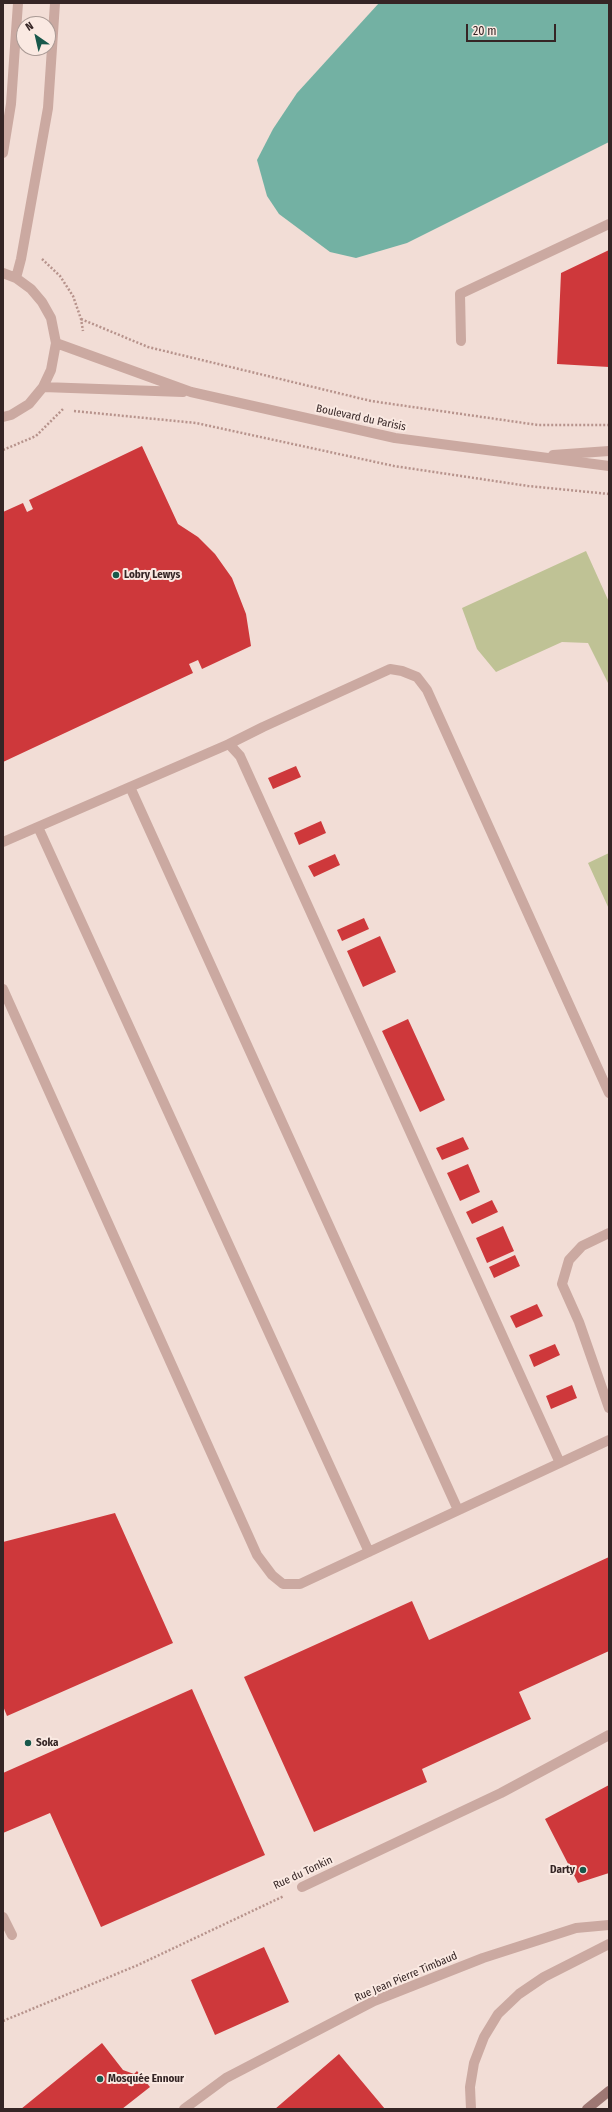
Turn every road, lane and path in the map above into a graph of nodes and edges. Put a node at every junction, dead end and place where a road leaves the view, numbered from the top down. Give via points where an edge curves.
1 (18, 3) edge
2 (55, 3) edge
3 (3, 153) edge
4 (609, 224) edge
5 (22, 247) junction
6 (3, 273) edge
7 (16, 278) junction
8 (461, 341) dead end
9 (56, 343) junction
10 (43, 387) junction
11 (191, 392) junction
12 (63, 410) dead end
13 (3, 417) edge
14 (609, 426) edge
15 (609, 451) edge
16 (528, 456) junction
17 (609, 466) edge
18 (609, 494) edge
19 (229, 744) junction
20 (130, 787) junction
21 (38, 827) junction
22 (3, 842) edge
23 (3, 989) edge
24 (609, 1093) edge
25 (609, 1233) edge
26 (609, 1408) edge
27 (609, 1440) edge
28 (560, 1463) junction
29 (458, 1510) junction
30 (369, 1552) junction
31 (609, 1735) edge
32 (302, 1887) joint
33 (3, 1917) edge
34 (609, 1925) edge
35 (12, 1936) dead end
36 (609, 1944) edge
37 (3, 2021) edge
38 (609, 2091) edge
39 (184, 2109) edge
40 (471, 2109) edge
41 (587, 2109) edge

1 - 3 street via 11,104
2 - 5 street via 48,108
4 - 8 street via 460,294
5 - 7 street
5 - 14 path via 43,259 60,276 73,296 81,319 148,347 371,401 538,425
6 - 7 street
7 - 9 street via 31,289 42,302 51,318
9 - 10 street via 51,370
9 - 11 street, Boulevard du Parisis
10 - 11 street, Boulevard du Parisis
10 - 13 street via 29,404
11 - 16 street, Boulevard du Parisis via 395,438
12 - 18 path via 196,423 394,466 528,486
15 - 16 street, Boulevard du Parisis
16 - 17 street, Boulevard du Parisis
19 - 20 street
19 - 24 street via 390,669 402,670 417,677 427,690
19 - 28 street via 240,756
20 - 21 street
20 - 29 street
21 - 22 street
21 - 30 street
23 - 30 street via 257,1555 272,1575 283,1584 300,1584
25 - 26 street via 582,1246 569,1260 562,1284 579,1322
27 - 28 street
28 - 29 street
29 - 30 street
31 - 32 street, Rue du Tonkin via 501,1793
32 - 37 path, Rue du Tonkin via 138,1964
33 - 35 street
34 - 39 street, Rue Jean Pierre Timbaud via 576,1928 497,1953 374,2001 226,2078
36 - 40 street via 544,1977 519,1994 498,2014 484,2037 474,2064 470,2087
38 - 41 main road

